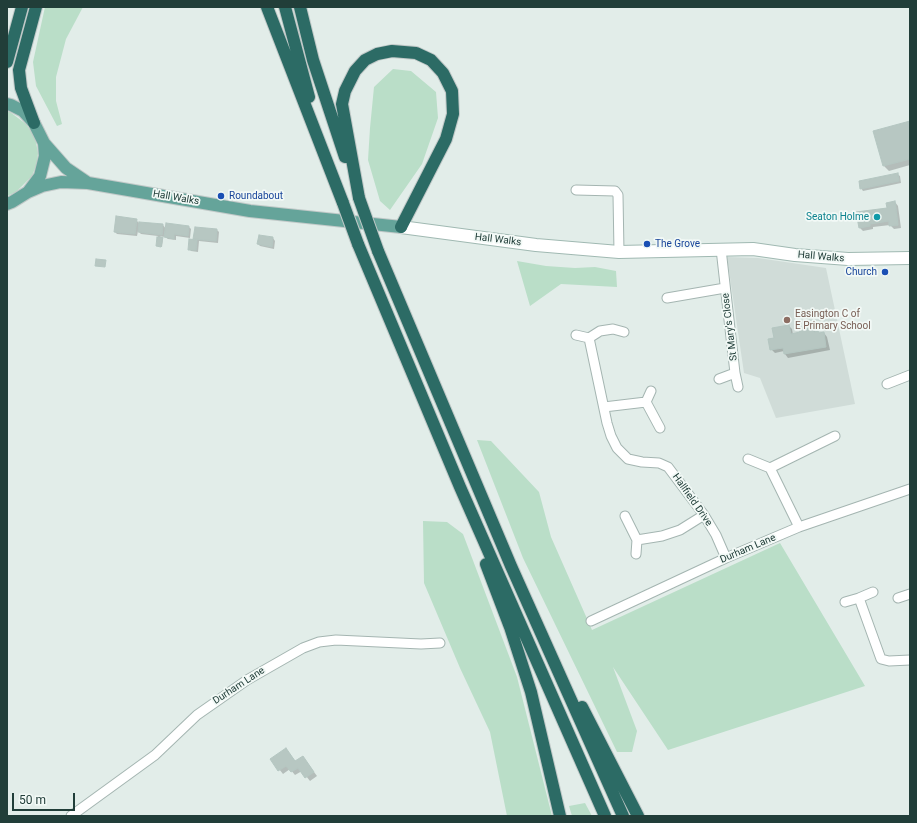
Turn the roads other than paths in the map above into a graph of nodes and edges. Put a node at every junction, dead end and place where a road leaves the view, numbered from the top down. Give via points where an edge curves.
1 (22, 7) edge
2 (36, 7) edge
3 (267, 7) edge
4 (285, 7) edge
5 (300, 7) edge
6 (7, 62) edge
7 (7, 104) edge
8 (34, 122) junction
9 (44, 143) junction
10 (88, 183) junction
11 (576, 190) dead end
12 (28, 192) junction
13 (359, 198) junction
14 (343, 203) junction
15 (9, 206) edge
16 (400, 227) junction
17 (721, 249) junction
18 (619, 252) junction
19 (910, 258) edge
20 (725, 288) junction
21 (667, 298) dead end
22 (624, 332) dead end
23 (576, 335) dead end
24 (589, 338) junction
25 (735, 374) junction
26 (910, 375) edge
27 (719, 379) dead end
28 (887, 384) dead end
29 (738, 387) dead end
30 (650, 391) dead end
31 (646, 402) junction
32 (604, 407) junction
33 (660, 428) dead end
34 (835, 436) dead end
35 (748, 459) dead end
36 (770, 468) junction
37 (460, 487) junction
38 (910, 489) edge
39 (704, 515) junction
40 (625, 516) dead end
41 (799, 527) junction
42 (637, 540) junction
43 (636, 554) dead end
44 (726, 558) junction
45 (511, 566) junction
46 (873, 592) dead end
47 (910, 594) edge
48 (859, 598) junction
49 (898, 598) dead end
50 (845, 602) dead end
51 (591, 621) dead end
52 (440, 643) dead end
53 (910, 660) edge
54 (71, 816) edge
55 (560, 816) edge
56 (606, 816) edge
57 (623, 816) edge
58 (638, 816) edge

1 - 6 highway
2 - 8 highway via 19,70 21,88
3 - 14 highway
4 - 14 highway via 308,94
5 - 13 highway via 313,60
7 - 8 main road via 24,111
8 - 9 main road
9 - 10 main road, Hall Walks via 66,168
9 - 12 main road via 45,156 40,176
10 - 12 main road, Hall Walks via 61,182
10 - 16 main road, Hall Walks via 250,211
11 - 18 street via 614,191 618,195
12 - 15 main road
13 - 16 highway via 342,104 345,91 354,71 365,60 392,51 416,53 431,60 443,72 452,90 453,114 446,139
13 - 45 highway, bridge via 378,251
14 - 37 highway, bridge
16 - 18 main road, Hall Walks via 536,245
17 - 18 main road, Hall Walks
17 - 19 main road, Hall Walks via 754,249 848,259
17 - 20 street, St Mary's Close
20 - 21 street, St Mary's Close
20 - 25 street, St Mary's Close
22 - 24 street via 613,329 600,331
23 - 24 street
24 - 32 street, Hallfield Drive
25 - 27 street, St Mary's Close
25 - 29 street
26 - 28 street
30 - 31 street
31 - 32 street
31 - 33 street
32 - 39 street, Hallfield Drive via 611,436 617,448 628,458 668,467
34 - 36 street
35 - 36 street
36 - 41 street
37 - 55 highway via 531,692
37 - 56 highway
38 - 41 street, Durham Lane
39 - 42 street via 680,530
39 - 44 street, Hallfield Drive
40 - 42 street
41 - 44 street, Durham Lane
42 - 43 street
44 - 51 street, Durham Lane
45 - 57 highway
45 - 58 highway
46 - 48 street
47 - 49 street
48 - 50 street
48 - 53 street via 881,659
52 - 54 street, Durham Lane via 336,640 319,642 303,648 247,680 197,714 156,755

